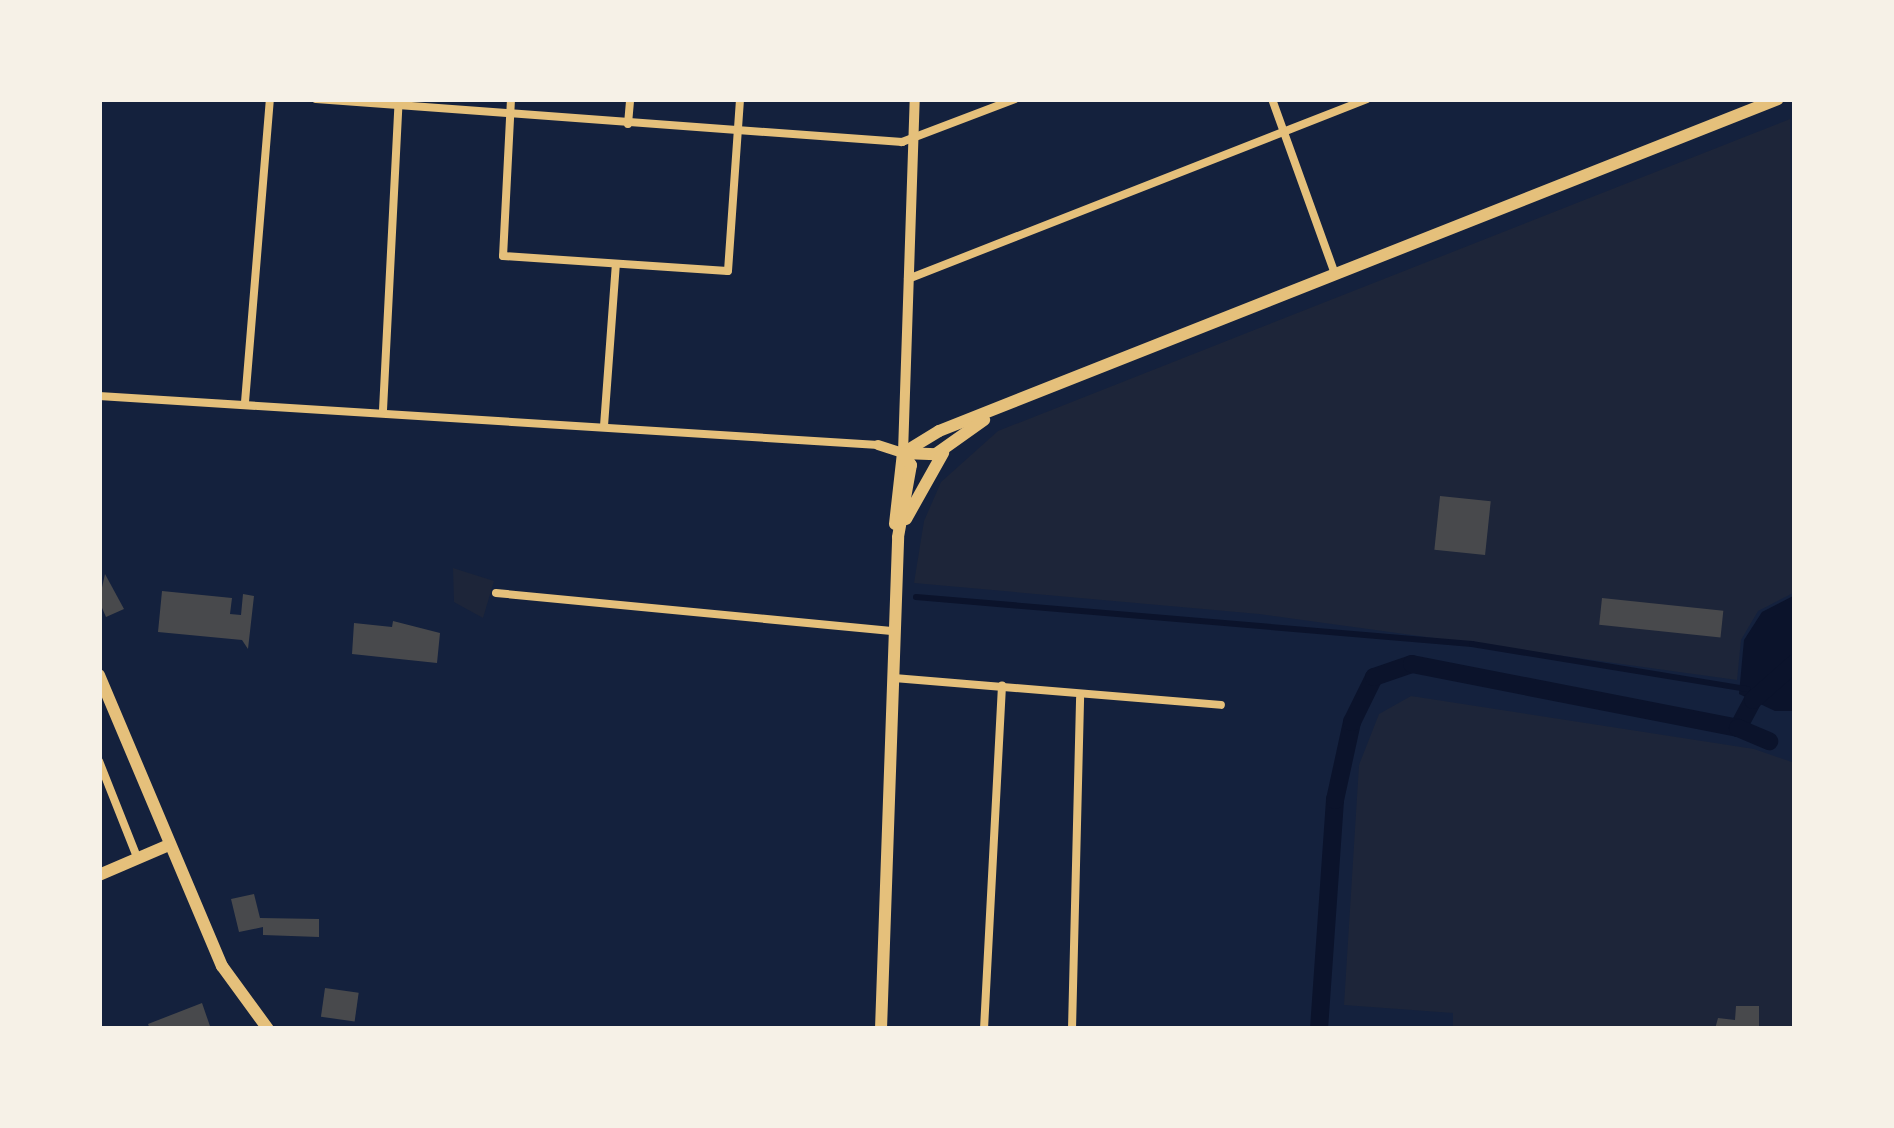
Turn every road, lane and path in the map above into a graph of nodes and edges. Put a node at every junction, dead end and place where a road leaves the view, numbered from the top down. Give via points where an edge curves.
1 (270, 99) edge
2 (316, 99) edge
3 (511, 99) edge
4 (630, 99) edge
5 (740, 99) edge
6 (915, 99) edge
7 (1015, 99) edge
8 (1272, 99) edge
9 (1367, 99) edge
10 (1778, 99) edge
11 (399, 103) edge
12 (511, 115) junction
13 (628, 124) junction
14 (1283, 131) junction
15 (737, 132) junction
16 (914, 140) junction
17 (616, 264) junction
18 (1336, 276) junction
19 (908, 279) junction
20 (99, 396) edge
21 (245, 402) junction
22 (383, 410) junction
23 (1000, 410) junction
24 (604, 427) junction
25 (878, 445) joint
26 (946, 449) junction
27 (903, 453) junction
28 (898, 536) junction
29 (496, 593) dead end
30 (896, 632) junction
31 (99, 676) edge
32 (894, 678) junction
33 (1002, 685) junction
34 (1080, 698) junction
35 (1221, 705) dead end
36 (99, 761) edge
37 (169, 845) junction
38 (138, 858) junction
39 (99, 875) edge
40 (268, 1029) edge
41 (881, 1029) edge
42 (984, 1029) edge
43 (1072, 1029) edge

1 - 21 street
2 - 11 street
3 - 12 street
4 - 13 street
5 - 15 street
6 - 16 street
7 - 16 street
8 - 14 street
9 - 14 street
10 - 18 main road
11 - 12 street
11 - 22 street
12 - 13 street
12 - 17 street via 503,256
13 - 15 street
14 - 18 street
14 - 19 street
15 - 16 street
15 - 17 street via 728,272
16 - 19 street
17 - 24 street
18 - 23 main road
19 - 27 street
20 - 21 street
21 - 22 street
22 - 24 street
23 - 26 main road
23 - 27 main road
24 - 25 street
25 - 27 street
26 - 27 main road
26 - 28 main road
27 - 28 main road via 893,495
28 - 30 main road
29 - 30 street
30 - 32 main road
31 - 37 main road
32 - 33 street
32 - 41 main road
33 - 34 street
33 - 42 street
34 - 35 street
34 - 43 street
36 - 38 street
37 - 38 main road
37 - 40 main road via 236,993
38 - 39 main road

